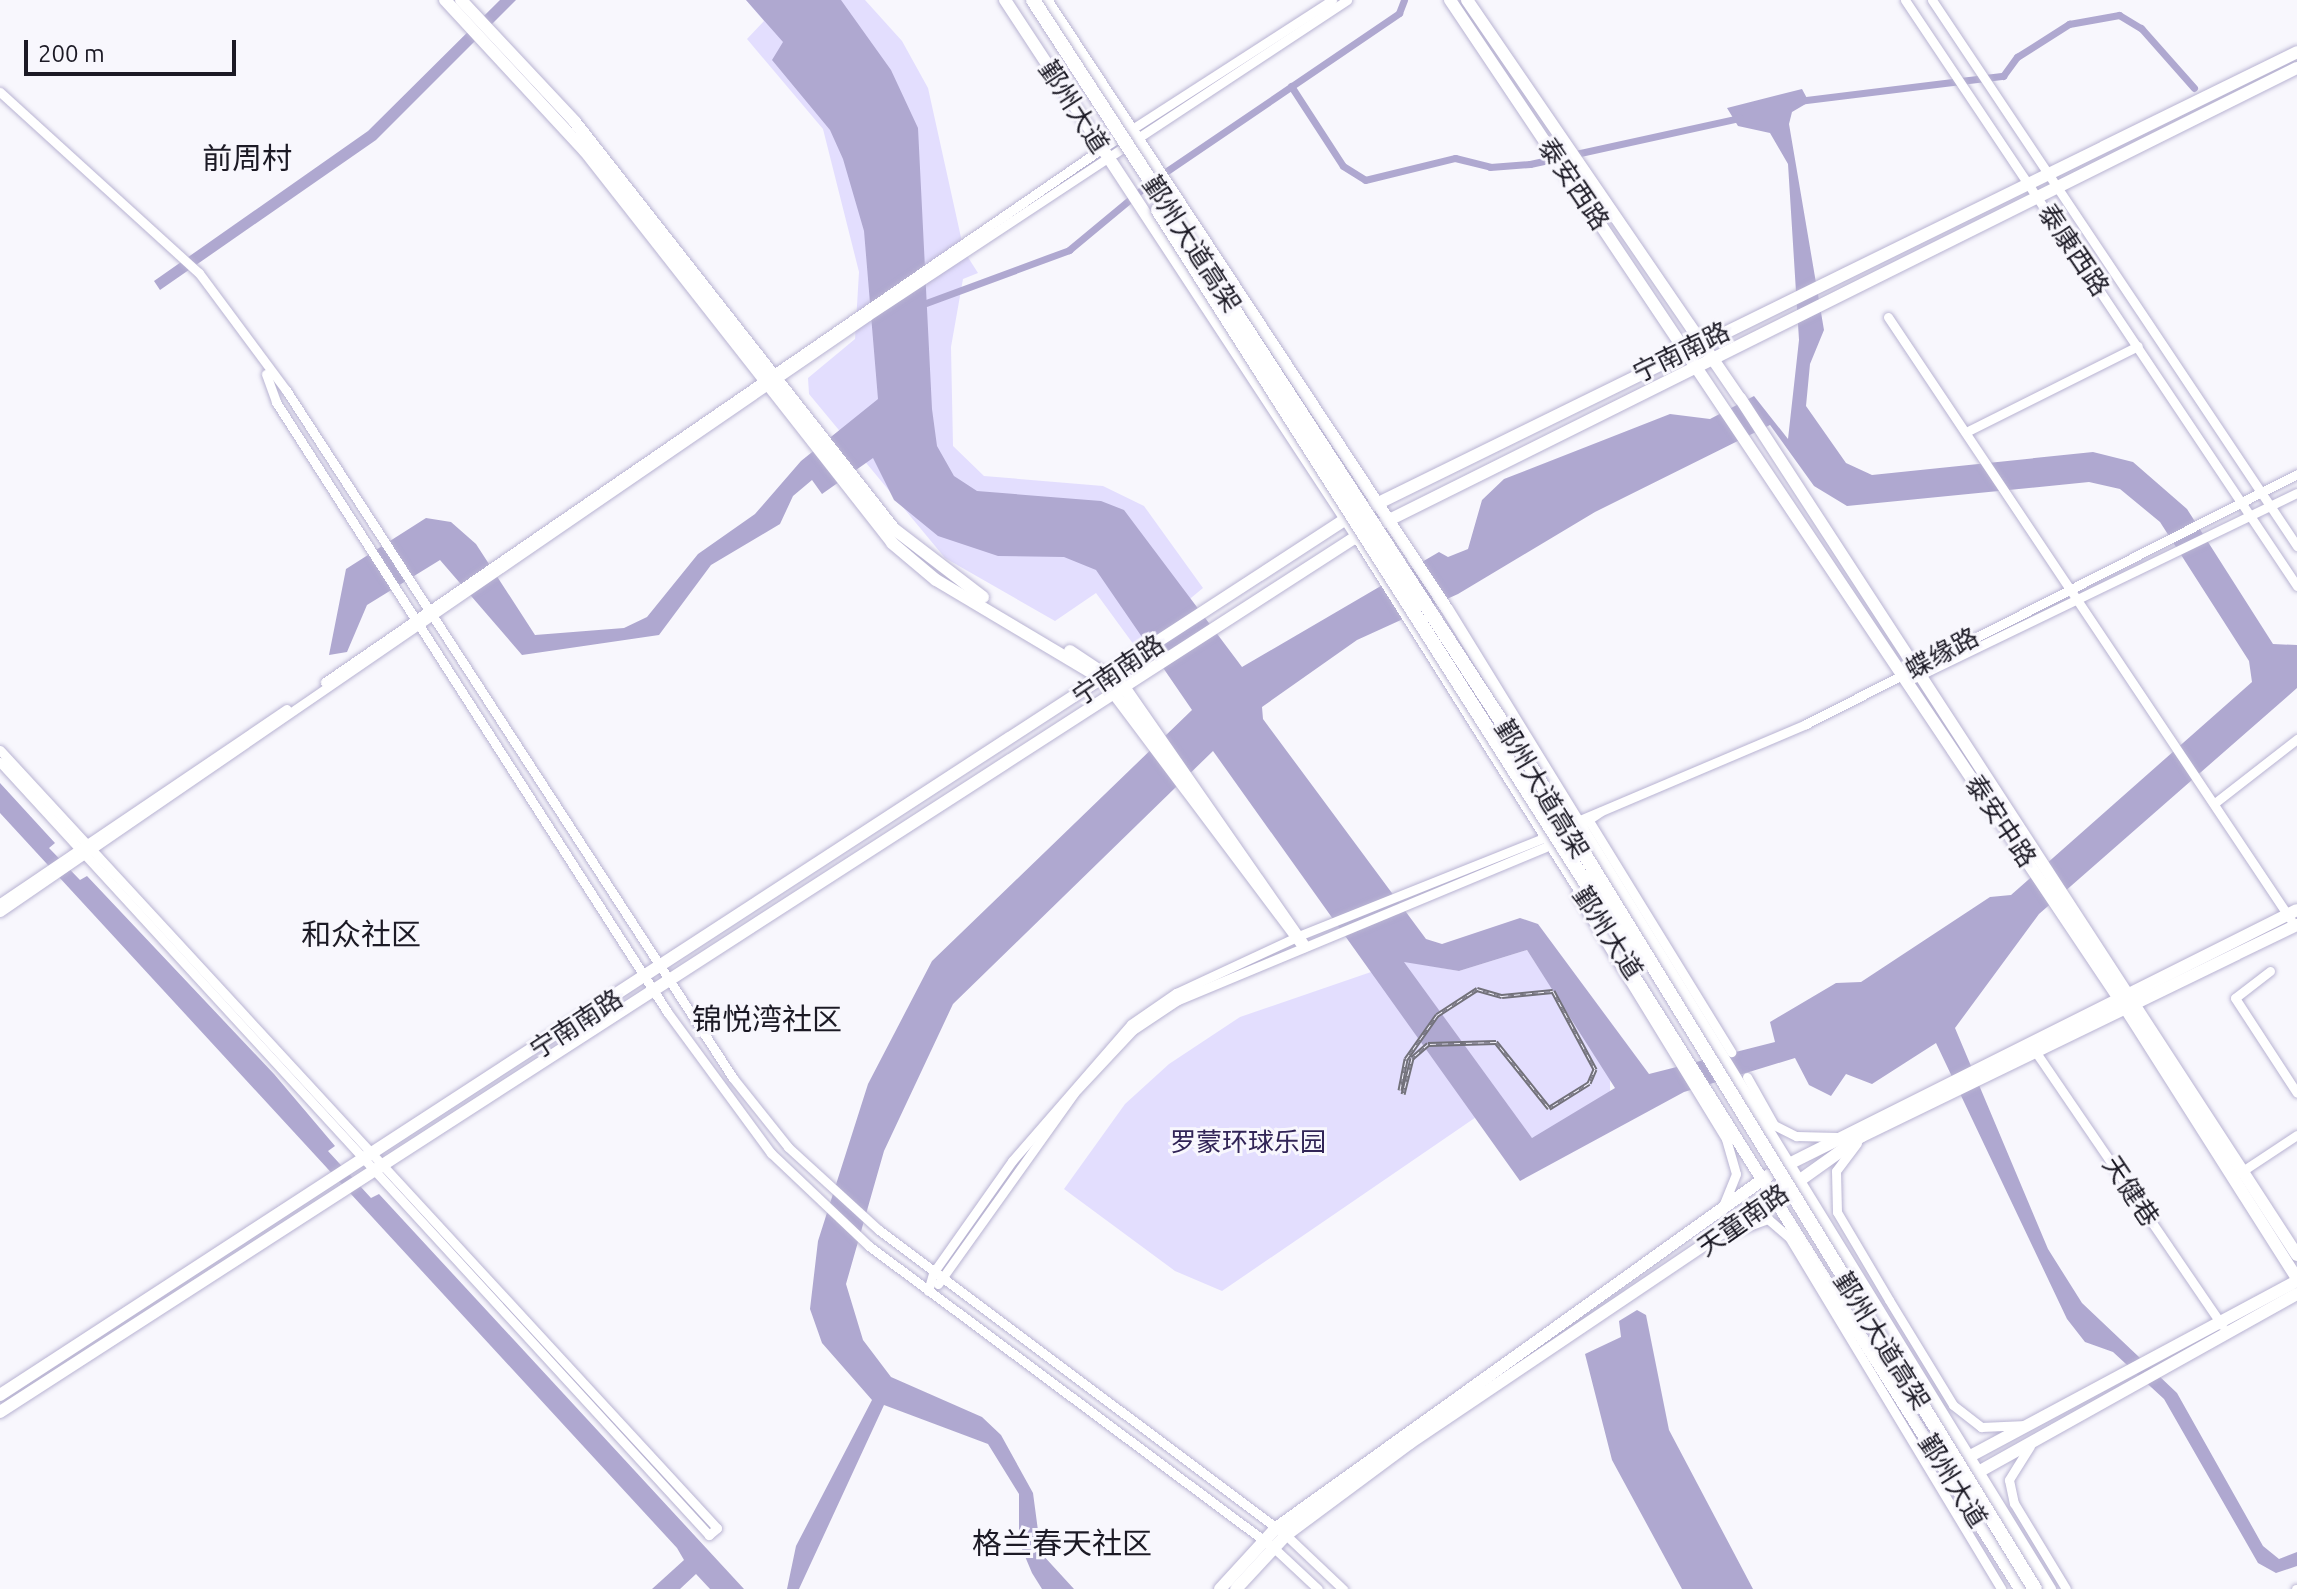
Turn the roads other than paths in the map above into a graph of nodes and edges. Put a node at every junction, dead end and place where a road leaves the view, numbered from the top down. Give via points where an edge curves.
1 (445, 0) edge
2 (461, 0) edge
3 (1005, 0) edge
4 (1025, 0) edge
5 (1033, 0) edge
6 (1046, 0) edge
7 (1332, 0) edge
8 (1347, 0) edge
9 (1450, 0) edge
10 (1467, 0) edge
11 (1905, 0) edge
12 (1932, 0) edge
13 (2297, 52) edge
14 (2297, 68) edge
15 (0, 92) edge
16 (1135, 134) junction
17 (1104, 154) junction
18 (2045, 173) junction
19 (2029, 182) junction
20 (2057, 192) junction
21 (2040, 200) junction
22 (1888, 317) dead end
23 (1702, 342) junction
24 (2138, 346) junction
25 (1687, 350) junction
26 (1713, 359) junction
27 (1699, 367) junction
28 (265, 370) junction
29 (772, 381) junction
30 (1966, 432) junction
31 (816, 440) junction
32 (2297, 474) edge
33 (2261, 492) junction
34 (2297, 493) edge
35 (2242, 501) junction
36 (1375, 505) junction
37 (2271, 507) junction
38 (2252, 516) junction
39 (1346, 519) junction
40 (1386, 522) junction
41 (1357, 536) junction
42 (2297, 546) edge
43 (2297, 586) edge
44 (2070, 587) junction
45 (2078, 598) junction
46 (431, 614) junction
47 (419, 622) junction
48 (1908, 675) junction
49 (1108, 676) junction
50 (1124, 687) junction
51 (1112, 694) junction
52 (2297, 739) edge
53 (1158, 747) junction
54 (0, 750) edge
55 (0, 762) edge
56 (2216, 802) junction
57 (1584, 824) junction
58 (1549, 841) junction
59 (87, 850) junction
60 (0, 903) edge
61 (0, 912) edge
62 (2295, 921) edge
63 (1299, 940) junction
64 (2270, 971) dead end
65 (666, 974) junction
66 (650, 984) junction
67 (2126, 1001) junction
68 (2035, 1051) junction
69 (1742, 1080) junction
70 (1705, 1093) junction
71 (2297, 1093) edge
72 (2297, 1135) edge
73 (1842, 1136) junction
74 (1862, 1136) junction
75 (369, 1157) junction
76 (1790, 1163) junction
77 (381, 1170) junction
78 (2241, 1172) junction
79 (1765, 1177) junction
80 (1801, 1180) junction
81 (1776, 1197) junction
82 (1709, 1219) junction
83 (1720, 1236) junction
84 (2297, 1255) edge
85 (933, 1273) junction
86 (2297, 1280) edge
87 (943, 1281) junction
88 (928, 1291) junction
89 (2297, 1294) edge
90 (2224, 1327) junction
91 (0, 1395) edge
92 (0, 1412) edge
93 (2029, 1425) junction
94 (2044, 1433) junction
95 (1968, 1457) junction
96 (1946, 1469) junction
97 (1977, 1473) junction
98 (1956, 1485) junction
99 (1281, 1532) junction
100 (1269, 1544) junction
101 (1220, 1589) edge
102 (1236, 1589) edge
103 (1318, 1589) edge
104 (1343, 1589) edge
105 (2001, 1589) edge
106 (2020, 1589) edge
107 (2026, 1589) edge
108 (2035, 1589) edge
109 (2050, 1589) edge
110 (2066, 1589) edge

1 - 29 main road via 585,151
2 - 29 main road via 575,122
3 - 17 main road, 鄞州大道
4 - 107 highway, 鄞州大道高架, bridge
5 - 108 highway, 鄞州大道高架, bridge via 1531,767
6 - 16 main road, 鄞州大道
7 - 16 street
8 - 16 street
9 - 25 main road, 泰安西路
10 - 23 main road, 泰安西路
11 - 19 street, 泰康西路
12 - 18 street, 泰康西路
13 - 18 main road, 宁南南路
14 - 20 main road, 宁南南路
15 - 28 street via 199,273
16 - 17 street
16 - 36 main road, 鄞州大道
17 - 29 street
17 - 29 street
17 - 39 main road, 鄞州大道
18 - 19 main road, 宁南南路
18 - 20 street, 泰康西路
19 - 21 street, 泰康西路
19 - 23 main road, 宁南南路
20 - 21 main road, 宁南南路
20 - 33 street, 泰康西路
21 - 24 street, 泰康西路
21 - 26 main road, 宁南南路
22 - 30 street
23 - 25 main road, 宁南南路
23 - 26 main road, 泰安西路
24 - 30 street
24 - 35 street, 泰康西路
25 - 27 main road, 泰安西路
25 - 36 main road, 宁南南路
26 - 27 main road, 宁南南路
26 - 48 main road, 泰安中路
27 - 40 main road, 宁南南路
27 - 48 main road, 泰安中路
28 - 46 street via 286,390
28 - 47 street via 276,402
29 - 31 main road
29 - 46 street
30 - 44 street
31 - 49 main road via 925,558
31 - 49 main road via 851,496 936,580
32 - 33 street, 蝶缘路
33 - 35 street, 蝶缘路
33 - 37 street, 泰康西路
34 - 37 street, 蝶缘路
35 - 38 street, 泰康西路
35 - 44 street, 蝶缘路
36 - 39 main road, 宁南南路
36 - 40 main road, 鄞州大道
37 - 38 street, 蝶缘路
37 - 42 street, 泰康西路
38 - 43 street, 泰康西路
38 - 45 street, 蝶缘路
39 - 41 main road, 鄞州大道
39 - 49 main road, 宁南南路
40 - 41 main road, 宁南南路
40 - 57 main road, 鄞州大道
41 - 50 main road, 宁南南路
41 - 58 main road, 鄞州大道
44 - 45 street
44 - 48 street, 蝶缘路
45 - 48 street, 蝶缘路
45 - 56 street
46 - 47 street
46 - 65 street
47 - 59 street
47 - 66 street
48 - 57 street via 1600,812
48 - 67 main road, 泰安中路
49 - 50 main road
49 - 51 main road
49 - 65 main road, 宁南南路
50 - 51 main road, 宁南南路
50 - 53 main road
51 - 53 main road
51 - 65 main road, 宁南南路
52 - 56 street
53 - 63 main road
54 - 59 street
55 - 59 street
56 - 62 street
57 - 58 street
57 - 69 main road, 鄞州大道
58 - 63 street
58 - 63 street via 1340,932
58 - 70 main road, 鄞州大道
59 - 60 street
59 - 61 street
59 - 75 street
62 - 67 main road, 天童南路
63 - 85 street via 1176,993 1104,1047
63 - 87 street via 1178,1000 1111,1049
64 - 71 street via 2235,998
65 - 66 main road, 宁南南路
65 - 85 street via 752,1103 826,1186
66 - 75 main road, 宁南南路
66 - 77 main road, 宁南南路
66 - 88 street via 728,1101 817,1198
67 - 68 main road, 天童南路
67 - 73 main road, 天童南路
67 - 78 main road, 泰安中路
67 - 86 main road, 泰安中路
68 - 74 main road, 天童南路
68 - 90 street, 天健巷
69 - 73 street via 1774,1125 1796,1136
69 - 76 main road, 鄞州大道
70 - 79 main road, 鄞州大道
70 - 82 street via 1736,1174 1721,1211
72 - 78 street
73 - 76 main road, 天童南路
74 - 80 main road, 天童南路
74 - 93 street via 1836,1171 1837,1212 1953,1405 1981,1427
75 - 77 street
75 - 91 main road, 宁南南路
76 - 79 main road, 天童南路
76 - 80 main road, 鄞州大道
77 - 77 street via 709,1535 717,1528
77 - 92 main road, 宁南南路
78 - 84 main road, 泰安中路
79 - 81 main road, 鄞州大道
79 - 82 main road, 天童南路
80 - 81 main road, 天童南路
80 - 95 main road, 鄞州大道
81 - 83 main road, 天童南路
81 - 96 main road, 鄞州大道
82 - 99 main road, 天童南路
83 - 99 main road, 天童南路
83 - 105 street, 鄞州大道 via 1768,1219 1789,1237
85 - 87 street
85 - 88 street
86 - 90 main road
87 - 88 street
87 - 99 street
88 - 100 street
89 - 90 main road
90 - 93 main road
90 - 94 main road
93 - 95 main road
94 - 97 main road
94 - 110 street, 鄞州大道 via 2009,1480 2014,1503
95 - 96 main road
95 - 97 main road, 鄞州大道
96 - 98 main road, 鄞州大道
97 - 98 main road
97 - 109 main road, 鄞州大道
98 - 106 main road, 鄞州大道
99 - 100 main road, 天童南路
99 - 104 street
100 - 101 main road
100 - 102 main road, 天童南路
100 - 103 street

